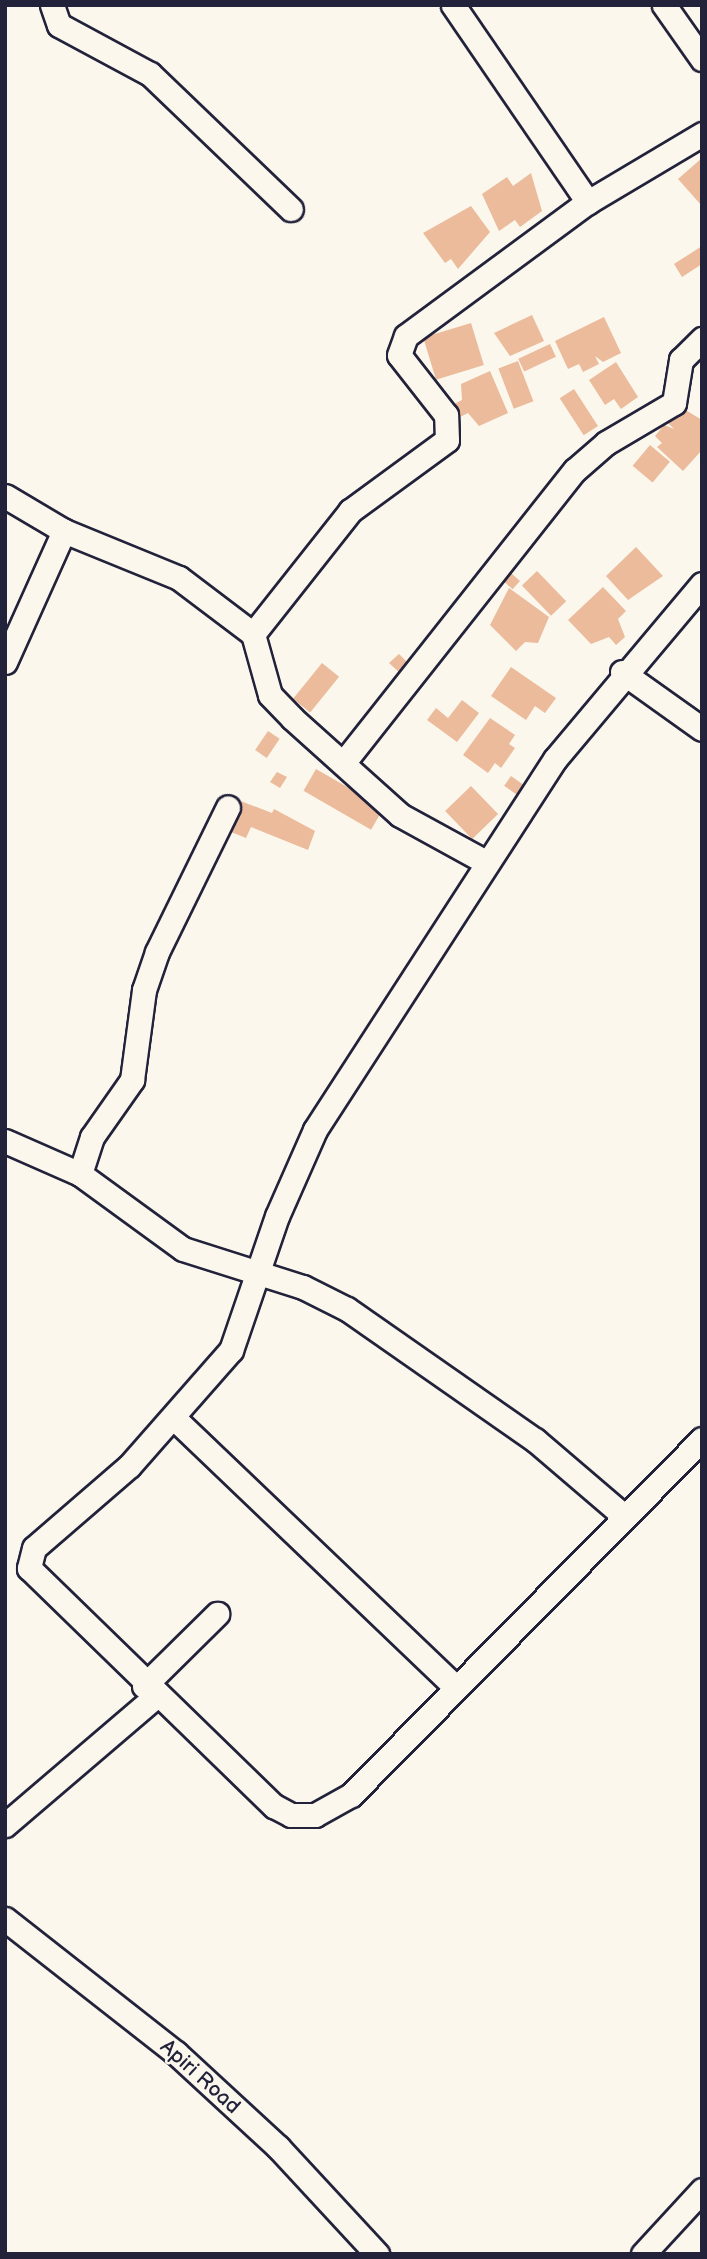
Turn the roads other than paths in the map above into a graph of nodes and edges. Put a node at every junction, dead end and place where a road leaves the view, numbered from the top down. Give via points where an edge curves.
1 (52, 5) edge
2 (453, 5) edge
3 (664, 5) edge
4 (702, 60) edge
5 (702, 134) edge
6 (589, 202) junction
7 (291, 209) dead end
8 (702, 339) edge
9 (5, 496) edge
10 (64, 531) junction
11 (702, 584) edge
12 (253, 634) junction
13 (5, 662) edge
14 (622, 672) junction
15 (702, 729) edge
16 (344, 762) junction
17 (228, 807) dead end
18 (486, 862) junction
19 (5, 1141) edge
20 (80, 1174) junction
21 (256, 1276) junction
22 (175, 1419) junction
23 (702, 1439) edge
24 (624, 1516) junction
25 (217, 1614) dead end
26 (455, 1687) junction
27 (150, 1691) junction
28 (5, 1825) edge
29 (5, 1919) edge
30 (702, 2190) edge
31 (377, 2254) edge
32 (643, 2254) edge

1 - 7 street via 59,25 150,74
2 - 6 street
3 - 4 street
5 - 6 street
6 - 12 street via 406,336 399,355 446,415 447,440 350,511
8 - 16 street via 681,360 674,403 606,443 575,470
9 - 10 street
10 - 12 street via 179,578
10 - 13 street
11 - 14 street
12 - 16 street via 270,695
14 - 15 street
14 - 18 street
16 - 18 street via 400,815
17 - 20 street via 157,952 144,990 132,1080 92,1137
18 - 21 street via 315,1130
19 - 20 street
20 - 21 street via 183,1249
21 - 22 street via 231,1350
21 - 24 street via 303,1287 347,1309 535,1440
22 - 26 street
22 - 27 street via 28,1560 33,1575
23 - 24 street
24 - 26 street
25 - 27 street
26 - 27 street via 351,1796 304,1816 274,1806
27 - 28 street
29 - 31 street, Apiri Road via 176,2053 278,2147
30 - 32 street

